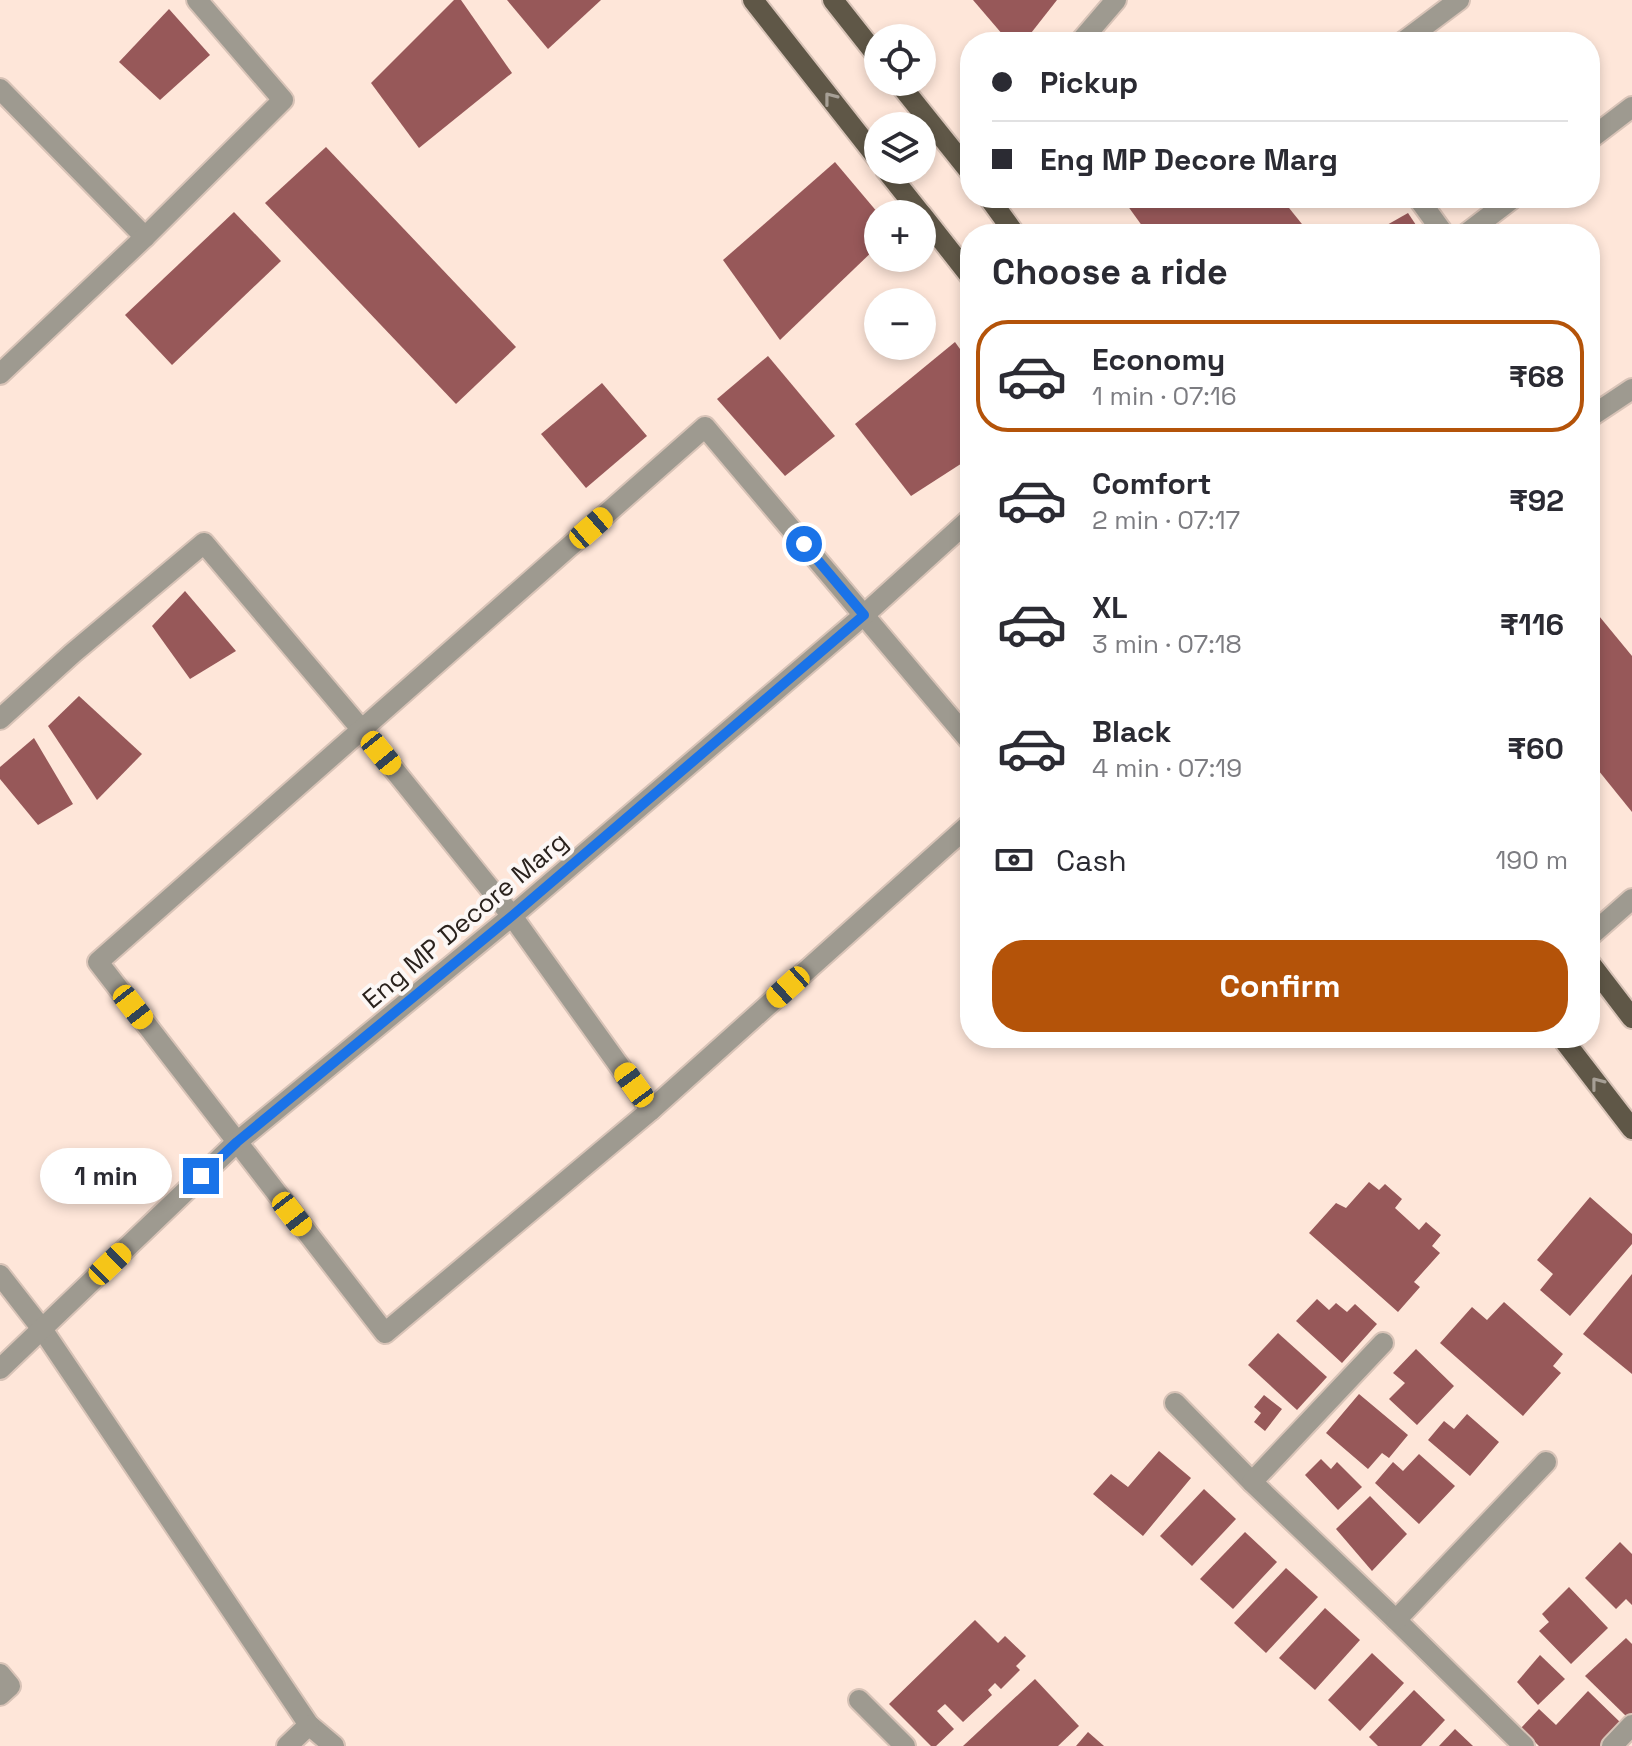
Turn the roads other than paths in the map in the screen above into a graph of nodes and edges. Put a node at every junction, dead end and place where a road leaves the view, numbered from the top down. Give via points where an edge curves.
1 (197, 0) edge
2 (753, 0) edge
3 (833, 0) edge
4 (1116, 0) edge
5 (1459, 0) edge
6 (1089, 32) edge
7 (1416, 32) edge
8 (864, 39) edge
9 (0, 89) edge
10 (909, 96) edge
11 (1632, 107) edge
12 (1600, 131) edge
13 (864, 141) edge
14 (960, 160) edge
15 (897, 184) edge
16 (910, 200) edge
17 (1500, 208) edge
18 (1479, 224) edge
19 (936, 233) edge
20 (145, 237) junction
21 (960, 263) edge
22 (0, 374) edge
23 (1632, 389) edge
24 (1600, 410) edge
25 (960, 528) edge
26 (864, 615) junction
27 (0, 719) edge
28 (960, 729) edge
29 (362, 730) junction
30 (960, 833) edge
31 (1632, 899) edge
32 (512, 916) junction
33 (1600, 927) edge
34 (1600, 976) edge
35 (1632, 1018) edge
36 (1570, 1048) edge
37 (651, 1110) junction
38 (1632, 1129) edge
39 (237, 1142) junction
40 (0, 1275) edge
41 (42, 1329) junction
42 (1383, 1343) dead end
43 (0, 1369) edge
44 (1175, 1403) dead end
45 (1546, 1462) dead end
46 (1252, 1482) junction
47 (1396, 1620) junction
48 (0, 1674) edge
49 (0, 1695) edge
50 (859, 1700) dead end
51 (309, 1725) junction
52 (1632, 1725) edge
53 (287, 1746) edge
54 (334, 1746) edge
55 (905, 1746) edge
56 (1524, 1746) edge
57 (1612, 1746) edge

1 - 20 street via 283,100
13 -> 2 main road
3 - 8 main road
4 - 6 street
5 - 7 street
9 - 20 street
10 - 14 main road
11 - 12 street
15 - 16 main road
17 - 18 street
19 - 21 main road
20 - 22 street
23 - 24 street
25 - 26 street, Eng MP Decore Marg
26 - 28 street
26 - 29 street via 705,427
26 - 32 street, Eng MP Decore Marg
27 - 29 street via 204,543
29 - 32 street
29 - 39 street via 98,962
30 - 37 street
31 - 33 street
32 - 37 street
32 - 39 street, Eng MP Decore Marg
34 - 35 main road
38 -> 36 main road
37 - 39 street via 385,1333
39 - 41 street, Eng MP Decore Marg
40 - 41 street
41 - 43 street, Eng MP Decore Marg
41 - 51 street
42 - 46 street
44 - 46 street
45 - 47 street
46 - 47 street
47 - 56 street
48 - 49 street via 10,1686
50 - 55 street
51 - 53 street
51 - 54 street
52 - 57 street

